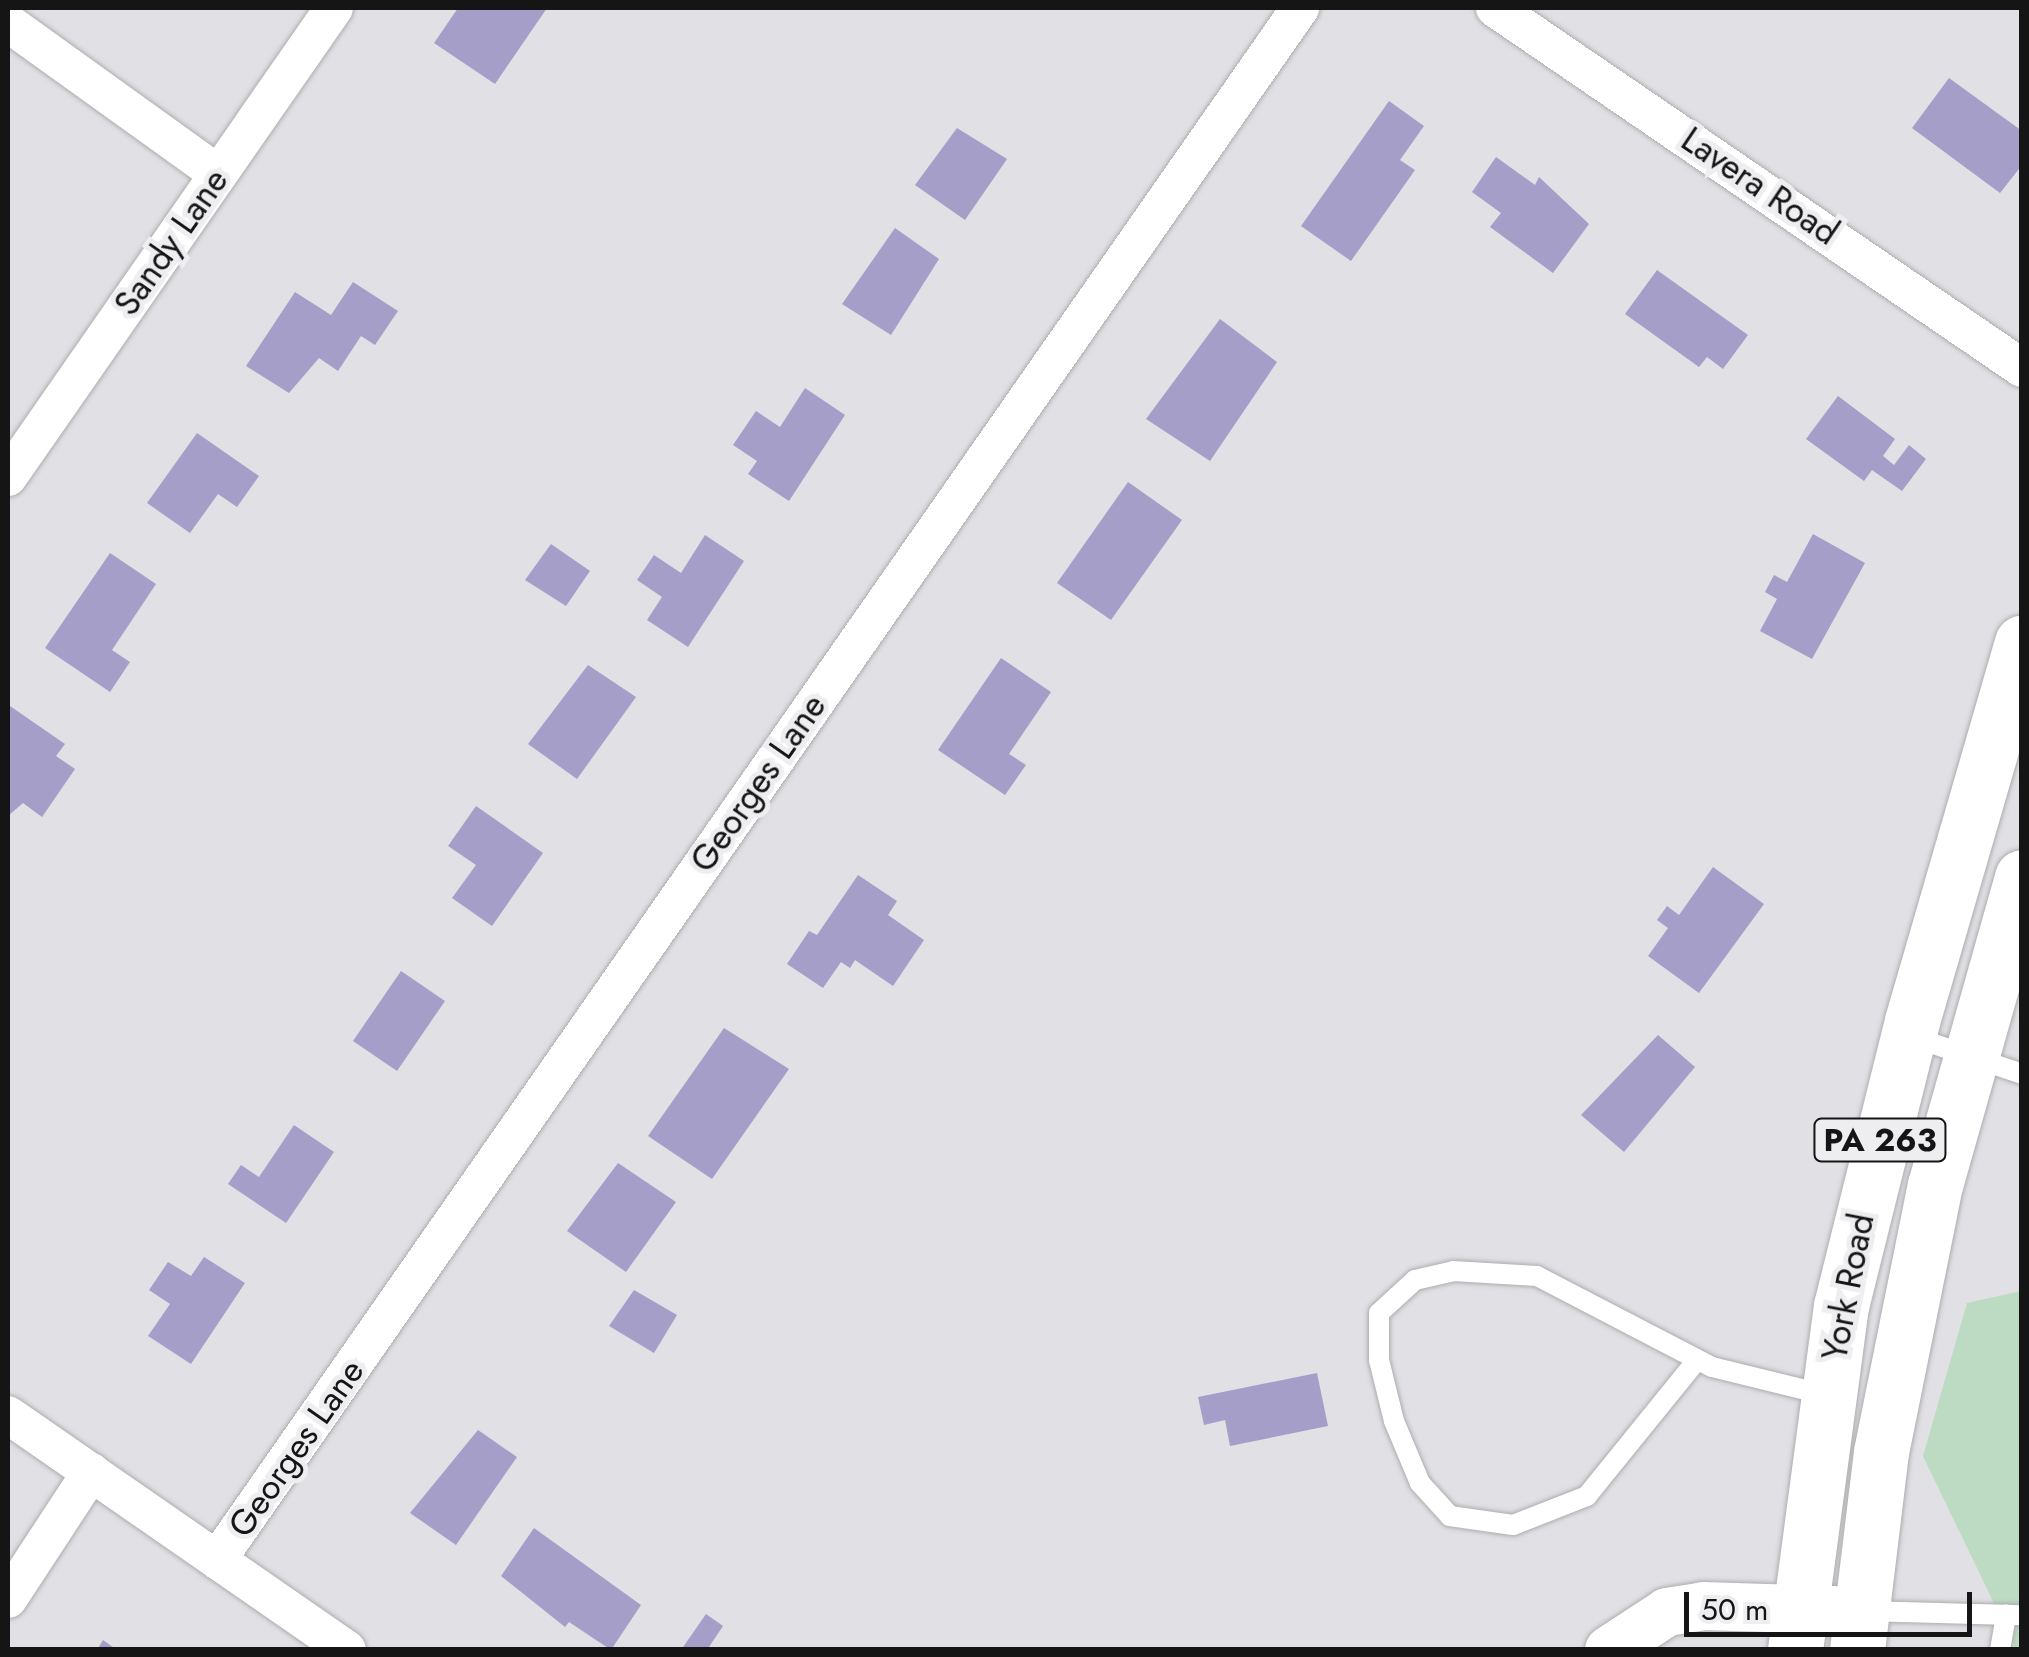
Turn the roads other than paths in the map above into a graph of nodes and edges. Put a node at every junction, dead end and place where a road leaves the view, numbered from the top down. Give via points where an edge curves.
1 (334, 8) edge
2 (1300, 8) edge
3 (1495, 8) edge
4 (8, 23) edge
5 (218, 174) junction
6 (2022, 368) edge
7 (8, 478) edge
8 (2022, 643) edge
9 (2022, 876) edge
10 (1908, 1036) junction
11 (1971, 1056) junction
12 (2022, 1074) edge
13 (1698, 1360) junction
14 (1828, 1396) junction
15 (8, 1415) edge
16 (91, 1472) junction
17 (217, 1560) junction
18 (8, 1599) edge
19 (2014, 1615) edge
20 (1797, 1629) edge
21 (1860, 1630) edge
22 (347, 1650) edge
23 (1609, 1650) edge
24 (2000, 1650) edge

1 - 5 street, Sandy Lane
2 - 17 street, Georges Lane
3 - 6 street, Lavera Road
4 - 5 street
5 - 7 street, Sandy Lane
8 - 10 highway, York Road / PA 263
9 - 11 highway, York Road / PA 263
10 - 11 lane
10 - 14 highway, York Road / PA 263 via 1841,1306
11 - 12 lane
11 - 21 highway, York Road / PA 263 via 1936,1185 1880,1452
13 - 13 lane via 1537,1276 1453,1271 1416,1280 1380,1313 1379,1360 1394,1421 1420,1482 1450,1516 1497,1523 1513,1525 1587,1496
13 - 14 lane
14 - 20 highway, York Road / PA 263
15 - 16 street
16 - 17 street
16 - 18 street
17 - 22 street
19 - 21 lane
19 - 24 lane
20 - 21 street
20 - 23 street via 1703,1606 1667,1612

